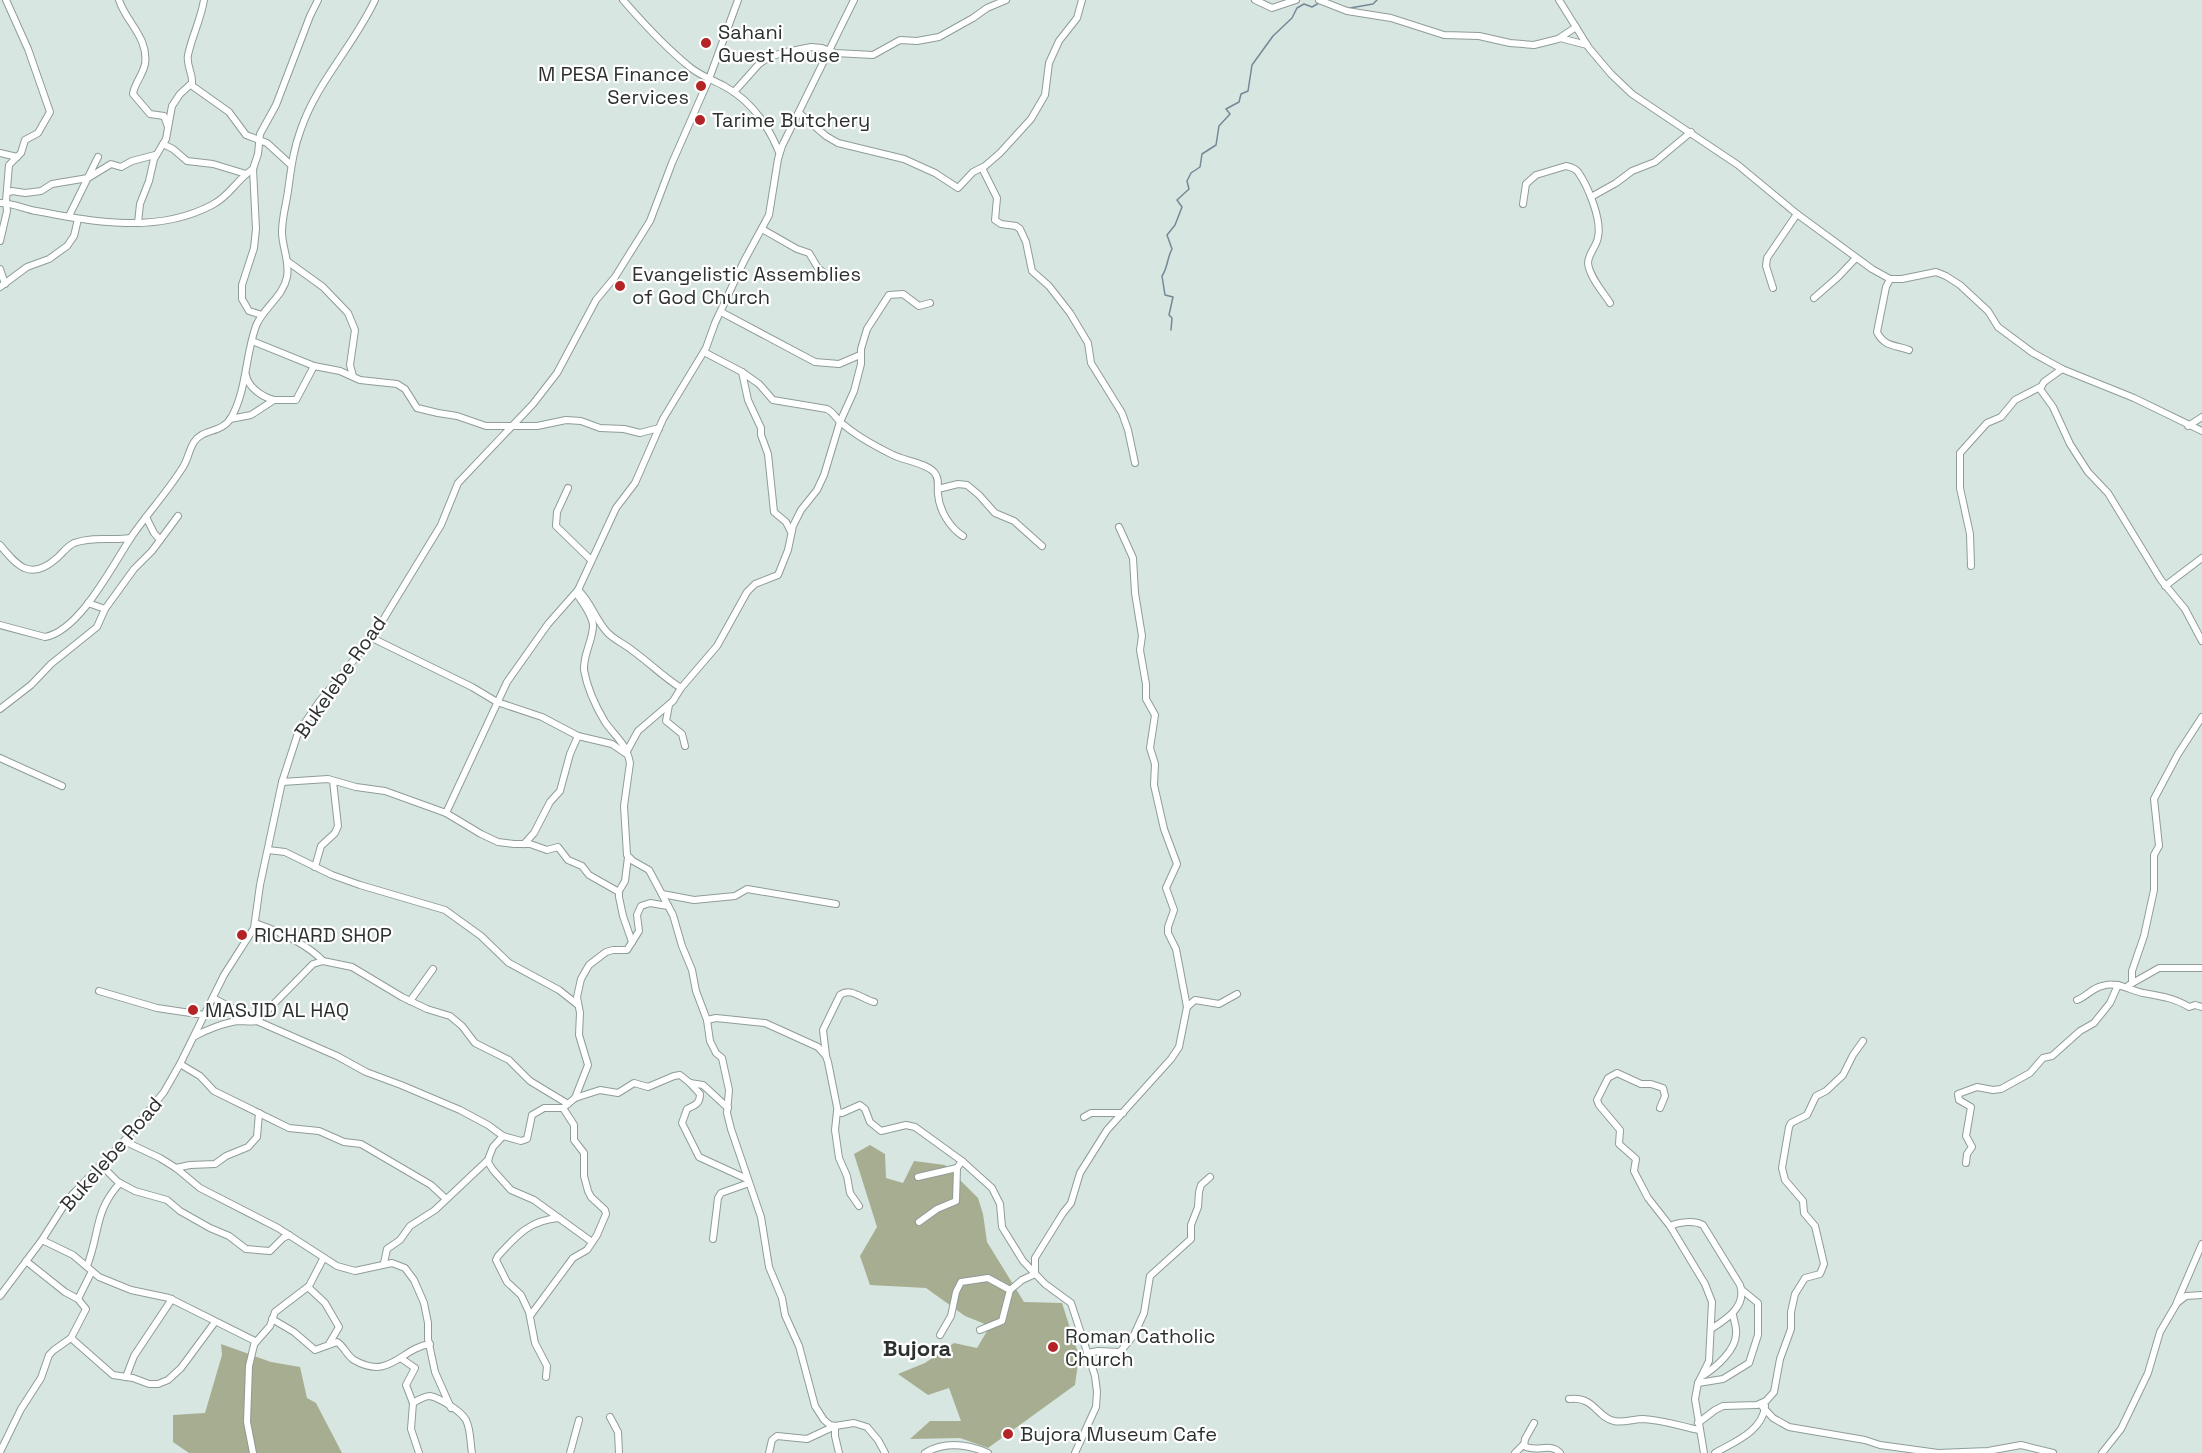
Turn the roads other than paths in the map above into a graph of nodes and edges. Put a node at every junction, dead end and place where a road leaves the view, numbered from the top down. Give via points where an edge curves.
1 (6, 0) edge
2 (119, 0) edge
3 (204, 0) edge
4 (318, 0) edge
5 (375, 0) edge
6 (623, 0) edge
7 (738, 0) edge
8 (854, 0) edge
9 (1006, 0) edge
10 (1082, 0) edge
11 (1255, 0) edge
12 (1296, 0) edge
13 (1319, 0) edge
14 (1559, 0) edge
15 (1576, 27) junction
16 (1559, 38) junction
17 (1587, 45) junction
18 (829, 50) junction
19 (709, 79) junction
20 (191, 85) junction
21 (734, 92) junction
22 (799, 113) junction
23 (168, 128) junction
24 (1691, 132) junction
25 (259, 141) junction
26 (163, 144) junction
27 (779, 152) junction
28 (0, 153) edge
29 (156, 155) junction
30 (17, 157) junction
31 (98, 157) dead end
32 (291, 165) junction
33 (982, 168) junction
34 (254, 170) junction
35 (246, 174) junction
36 (88, 178) junction
37 (8, 193) junction
38 (1591, 197) junction
39 (3, 203) edge
40 (1523, 204) dead end
41 (1797, 214) junction
42 (69, 216) junction
43 (78, 219) junction
44 (138, 223) junction
45 (762, 229) junction
46 (0, 241) edge
47 (1856, 258) junction
48 (287, 261) junction
49 (0, 269) edge
50 (829, 277) dead end
51 (1887, 277) junction
52 (3, 286) edge
53 (1773, 288) dead end
54 (1814, 298) dead end
55 (930, 303) dead end
56 (1610, 303) dead end
57 (721, 312) junction
58 (262, 315) junction
59 (252, 341) junction
60 (1909, 350) dead end
61 (704, 352) junction
62 (860, 355) junction
63 (314, 366) junction
64 (2062, 369) junction
65 (246, 371) junction
66 (742, 372) junction
67 (354, 377) junction
68 (2040, 387) junction
69 (274, 400) junction
70 (2202, 417) edge
71 (230, 420) junction
72 (840, 422) junction
73 (2188, 426) junction
74 (511, 427) junction
75 (659, 428) junction
76 (2202, 431) edge
77 (1135, 463) dead end
78 (568, 488) dead end
79 (938, 489) junction
80 (178, 516) dead end
81 (146, 517) junction
82 (1119, 527) dead end
83 (792, 532) junction
84 (963, 536) dead end
85 (130, 538) junction
86 (160, 540) junction
87 (0, 545) edge
88 (1042, 546) dead end
89 (2202, 558) edge
90 (591, 560) junction
91 (1971, 566) dead end
92 (2166, 586) junction
93 (577, 591) junction
94 (88, 603) junction
95 (105, 609) junction
96 (0, 624) edge
97 (372, 638) junction
98 (2202, 641) edge
99 (681, 688) junction
100 (497, 702) junction
101 (669, 705) junction
102 (0, 709) edge
103 (2202, 717) edge
104 (578, 736) junction
105 (685, 746) dead end
106 (627, 752) junction
107 (0, 758) edge
108 (333, 781) junction
109 (282, 782) junction
110 (62, 786) dead end
111 (446, 813) junction
112 (524, 844) junction
113 (268, 850) junction
114 (628, 857) junction
115 (315, 867) junction
116 (619, 892) junction
117 (662, 894) junction
118 (836, 904) dead end
119 (668, 906) junction
120 (255, 923) junction
121 (632, 942) junction
122 (323, 961) junction
123 (2202, 968) edge
124 (433, 969) dead end
125 (2118, 985) junction
126 (2129, 985) junction
127 (99, 991) dead end
128 (1237, 994) dead end
129 (213, 998) junction
130 (2077, 1000) dead end
131 (410, 1001) junction
132 (874, 1002) dead end
133 (578, 1005) junction
134 (1187, 1007) junction
135 (2202, 1007) edge
136 (204, 1015) junction
137 (707, 1020) junction
138 (257, 1021) junction
139 (194, 1037) junction
140 (1863, 1041) dead end
141 (826, 1056) junction
142 (180, 1064) junction
143 (690, 1083) junction
144 (575, 1098) junction
145 (566, 1106) junction
146 (728, 1108) junction
147 (1660, 1108) dead end
148 (837, 1111) junction
149 (259, 1113) junction
150 (1123, 1113) junction
151 (1084, 1117) dead end
152 (503, 1136) junction
153 (124, 1141) junction
154 (488, 1160) junction
155 (962, 1161) junction
156 (1966, 1163) dead end
157 (101, 1165) junction
158 (176, 1168) junction
159 (957, 1168) junction
160 (918, 1177) dead end
161 (1210, 1177) dead end
162 (748, 1181) junction
163 (120, 1183) junction
164 (446, 1199) junction
165 (859, 1206) dead end
166 (559, 1218) junction
167 (919, 1222) dead end
168 (1670, 1226) junction
169 (290, 1235) junction
170 (713, 1239) dead end
171 (42, 1240) junction
172 (592, 1242) junction
173 (2202, 1244) edge
174 (323, 1259) junction
175 (26, 1261) junction
176 (384, 1263) junction
177 (87, 1266) junction
178 (92, 1273) junction
179 (1035, 1274) junction
180 (308, 1287) junction
181 (1010, 1290) junction
182 (1742, 1290) junction
183 (2202, 1294) edge
184 (0, 1296) edge
185 (78, 1299) junction
186 (172, 1299) junction
187 (2177, 1302) junction
188 (1733, 1315) junction
189 (530, 1316) junction
190 (272, 1319) junction
191 (215, 1322) junction
192 (1711, 1329) junction
193 (980, 1330) dead end
194 (940, 1335) dead end
195 (71, 1338) junction
196 (256, 1342) junction
197 (430, 1344) junction
198 (329, 1345) junction
199 (1087, 1353) junction
200 (402, 1359) junction
201 (126, 1377) junction
202 (546, 1377) dead end
203 (1699, 1380) junction
204 (1569, 1399) dead end
205 (412, 1403) junction
206 (1764, 1404) junction
207 (451, 1408) junction
208 (610, 1417) dead end
209 (579, 1420) dead end
210 (1534, 1423) dead end
211 (835, 1426) junction
212 (1699, 1426) junction
213 (2, 1441) edge
214 (1524, 1444) junction
215 (0, 1452) edge
216 (253, 1453) edge
217 (419, 1453) edge
218 (472, 1453) edge
219 (570, 1453) edge
220 (619, 1453) edge
221 (769, 1453) edge
222 (839, 1453) edge
223 (885, 1453) edge
224 (925, 1453) edge
225 (988, 1453) edge
226 (1075, 1453) edge
227 (1515, 1453) edge
228 (1560, 1453) edge
229 (1704, 1453) edge
230 (1715, 1453) edge
231 (2053, 1453) edge
232 (2102, 1453) edge

1 - 30 street via 50,112 38,133 24,142
2 - 23 street via 124,14 140,34 145,58 133,94 150,114 164,116
3 - 20 street via 188,56
4 - 25 street
5 - 32 street via 308,111
6 - 19 street via 682,60
7 - 19 street, Bukelebe Road
8 - 18 street
9 - 18 street via 939,37 900,40 873,55
10 - 33 street via 1077,18 1059,41 1049,63 1042,102 1025,127
11 - 12 street via 1267,8
13 - 16 street via 1347,11 1391,18 1444,35 1534,45
14 - 15 street
15 - 16 street
15 - 17 street
16 - 17 street
17 - 24 street via 1632,94
18 - 21 street via 800,48 769,57
18 - 22 street
19 - 21 street
19 - 74 street, Bukelebe Road via 650,221 596,300 557,373
20 - 23 street via 172,106
20 - 25 street via 229,112 243,132
21 - 27 street via 759,116
22 - 27 street
22 - 33 street via 838,142 904,159 958,188
23 - 26 street
24 - 38 street via 1654,162
24 - 41 street
25 - 32 street via 267,143
25 - 34 street
26 - 29 street
26 - 35 street via 188,161
27 - 45 street via 770,208
28 - 30 street
29 - 36 street via 121,167 111,164
29 - 44 street via 139,207
30 - 37 street via 8,168
31 - 36 street
32 - 48 street via 282,233
33 - 77 street via 997,198 995,220 1020,229 1032,271 1049,286 1088,343 1091,363 1122,413
34 - 35 street
34 - 58 street via 256,229 242,299 249,311
35 - 44 street via 224,198 192,214
36 - 37 street via 52,184 37,192
36 - 42 street
37 - 39 street
38 - 40 street via 1578,171 1566,166 1536,175 1528,182
38 - 56 street via 1599,221 1599,236 1588,264
39 - 42 street
39 - 46 street via 7,214
41 - 47 street
41 - 53 street via 1767,258
42 - 43 street
43 - 44 street
43 - 52 street via 67,246 49,260 27,267
45 - 50 street via 809,253
45 - 57 street
47 - 51 street
47 - 54 street
48 - 58 street via 284,284
48 - 67 street via 323,286 348,313 355,330 350,365
49 - 52 street
51 - 60 street via 1877,332 1892,346
51 - 64 street via 1902,279 1936,272 1946,276 1981,305 1998,327 2032,353
55 - 62 street via 920,306 903,294 887,296 867,329
57 - 61 street
57 - 62 street via 815,362 839,364
58 - 59 street
59 - 63 street
59 - 65 street
61 - 66 street
61 - 75 street
62 - 72 street via 853,394
63 - 67 street
63 - 69 street via 296,399
64 - 68 street
64 - 73 street via 2134,398
65 - 69 street via 248,382
65 - 71 street
66 - 72 street via 771,399 825,408
66 - 83 street via 768,454 774,513
67 - 74 street via 400,385 419,408 486,426
68 - 91 street via 2014,400 2001,417 1987,423 1960,453 1960,488 1970,534
68 - 92 street via 2070,444 2091,476 2108,493
69 - 71 street via 251,415
70 - 73 street
71 - 81 street via 198,437 183,466
72 - 79 street via 892,455 931,470 937,477
72 - 83 street via 821,482 801,510
73 - 76 street
74 - 75 street via 566,420 640,433
74 - 97 street, Bukelebe Road via 458,483 441,525
75 - 90 street via 639,476 616,508
78 - 90 street via 557,512 556,526
79 - 84 street via 948,523
79 - 88 street via 967,485 995,513 1014,521
80 - 86 street
81 - 85 street
81 - 86 street
82 - 134 street via 1132,558 1146,699 1155,715 1150,748 1155,764 1154,785 1177,864 1166,888 1174,910 1168,933 1176,949
83 - 99 street via 778,575 755,584 747,592 717,646
85 - 87 street via 98,538 74,544 38,570 18,564
85 - 94 street
86 - 95 street
89 - 92 street
90 - 93 street
92 - 98 street via 2186,609
93 - 99 street via 588,600 609,635
93 - 100 street via 528,651
93 - 106 street via 593,626 584,662 588,682 605,721
94 - 95 street
94 - 96 street via 51,636 40,637
95 - 102 street via 94,630
97 - 100 street
97 - 109 street, Bukelebe Road via 304,722 293,743
99 - 101 street
100 - 104 street via 542,717
100 - 111 street
101 - 105 street via 666,721 680,732
101 - 106 street via 643,724
103 - 126 street via 2154,799 2159,846 2154,855 2154,890
104 - 106 street via 607,742
104 - 112 street via 560,790
106 - 114 street
107 - 110 street
108 - 109 street
108 - 111 street via 385,791
108 - 115 street via 338,826 321,846
109 - 113 street, Bukelebe Road
111 - 112 street via 498,842
112 - 116 street via 547,850 559,848 568,860
113 - 115 street via 285,852
113 - 120 street, Bukelebe Road
114 - 116 street
114 - 117 street via 649,870
115 - 133 street via 445,910 509,963
116 - 121 street
117 - 118 street via 694,900 735,896 747,889
117 - 119 street
119 - 121 street via 641,906 637,915 639,931
119 - 137 street
120 - 122 street via 304,946
120 - 129 street, Bukelebe Road
121 - 133 street via 626,951 606,952 586,970 577,995
122 - 131 street via 357,968
122 - 138 street via 315,962
123 - 126 street via 2159,968
124 - 131 street
125 - 126 street
125 - 130 street via 2099,986
125 - 156 street via 2110,1004 2094,1023 2052,1056 2043,1058 2030,1073 2001,1089 1977,1087 1958,1094 1959,1100 1971,1107 1966,1136 1972,1147
126 - 135 street via 2145,993 2179,1000 2189,1007
127 - 136 street via 157,1008
128 - 134 street via 1219,1004 1194,1000
129 - 136 street, Bukelebe Road
129 - 138 street
131 - 145 street via 450,1016 475,1043 509,1060 530,1081
132 - 141 street via 852,992 840,995 823,1030
133 - 144 street via 580,1040 588,1065
134 - 150 street via 1178,1049
136 - 139 street, Bukelebe Road
137 - 141 street via 770,1024 813,1044
137 - 146 street via 710,1041 722,1058
138 - 139 street via 228,1023
138 - 152 street via 460,1110
139 - 142 street, Bukelebe Road
140 - 206 street via 1843,1075 1816,1096 1807,1115 1789,1127 1782,1175 1803,1201 1804,1213 1815,1226 1824,1266 1820,1274 1805,1278 1795,1294 1791,1329 1780,1359 1776,1388
141 - 148 street
142 - 149 street via 200,1076 214,1091
142 - 153 street, Bukelebe Road via 165,1092
143 - 144 street via 674,1076 648,1087 634,1083 618,1093 603,1090
143 - 146 street via 703,1084
143 - 162 street via 700,1094 699,1100 687,1109 682,1124 696,1153 704,1161
144 - 145 street
145 - 152 street via 534,1112 525,1140
145 - 172 street via 574,1140 584,1153 588,1191 606,1212
146 - 162 street
147 - 168 street via 1665,1096 1663,1088 1641,1084 1617,1073 1608,1078 1597,1100 1620,1130 1619,1144 1636,1159 1634,1171 1648,1198
148 - 155 street via 862,1106 870,1122 881,1131 912,1126
148 - 165 street via 839,1158 850,1193
149 - 158 street via 257,1137 248,1147 214,1164
149 - 164 street via 291,1129 320,1131 344,1142 361,1144 431,1185
150 - 151 street via 1091,1113
150 - 179 street via 1107,1130 1080,1174 1071,1203 1035,1258
152 - 154 street
153 - 157 street, Bukelebe Road
153 - 158 street
154 - 164 street
154 - 166 street via 511,1190
155 - 159 street
155 - 179 street via 992,1188 1003,1231
157 - 163 street
157 - 171 street, Bukelebe Road via 68,1199
158 - 169 street via 200,1188
159 - 160 street
159 - 167 street via 956,1201
161 - 199 street via 1201,1185 1191,1239 1150,1277 1145,1311 1134,1335 1120,1352
162 - 170 street via 721,1193
162 - 211 street via 762,1217 769,1267 799,1346 815,1406 824,1420
163 - 169 street via 167,1200 249,1250 270,1251
163 - 177 street via 103,1207
164 - 176 street via 390,1245
166 - 172 street
166 - 189 street via 533,1224 497,1258 498,1267 521,1295
168 - 182 street via 1690,1222 1703,1225
168 - 192 street via 1705,1284 1713,1306
169 - 174 street
171 - 175 street, Bukelebe Road
171 - 177 street
172 - 189 street via 585,1252 573,1258
173 - 187 street
174 - 176 street via 353,1271
174 - 180 street
175 - 184 street, Bukelebe Road
175 - 185 street
176 - 197 street via 399,1264 414,1280 426,1310
177 - 178 street
178 - 185 street
178 - 186 street via 131,1290
179 - 181 street
179 - 199 street via 1071,1303
180 - 190 street via 275,1312
180 - 198 street via 325,1303 339,1327
181 - 193 street via 1002,1321
181 - 194 street via 988,1278 961,1282 952,1313
182 - 188 street
182 - 203 street via 1758,1303 1758,1335 1750,1359 1747,1365 1723,1379
183 - 187 street
185 - 195 street via 86,1309
186 - 191 street
186 - 201 street
187 - 232 street via 2160,1332 2148,1373 2121,1429
188 - 192 street
188 - 203 street via 1737,1332 1734,1343
189 - 202 street via 535,1343 547,1366
190 - 196 street
190 - 198 street via 315,1350
191 - 196 street
191 - 201 street via 168,1380 149,1384
192 - 203 street via 1709,1361
195 - 201 street via 111,1374
195 - 213 street via 51,1352 38,1382
196 - 216 street via 249,1366 247,1422
197 - 200 street
197 - 207 street via 435,1372
198 - 200 street via 340,1344 350,1357 369,1367
199 - 226 street via 1095,1376 1097,1402
200 - 205 street via 415,1368 406,1385
203 - 212 street via 1695,1399
204 - 212 street via 1590,1403 1615,1421 1640,1419
205 - 207 street via 429,1396
205 - 217 street via 411,1429
206 - 212 street via 1723,1406
206 - 230 street via 1762,1418 1750,1432
206 - 231 street via 1773,1418 1789,1427 1880,1445 1938,1453 2021,1446
207 - 218 street via 466,1420
208 - 220 street via 618,1432
209 - 219 street
210 - 214 street
211 - 221 street via 807,1438 777,1436
211 - 222 street
211 - 223 street via 854,1423 867,1427
212 - 229 street
213 - 215 street
214 - 227 street
214 - 228 street via 1529,1449 1554,1449
224 - 225 street via 950,1445

